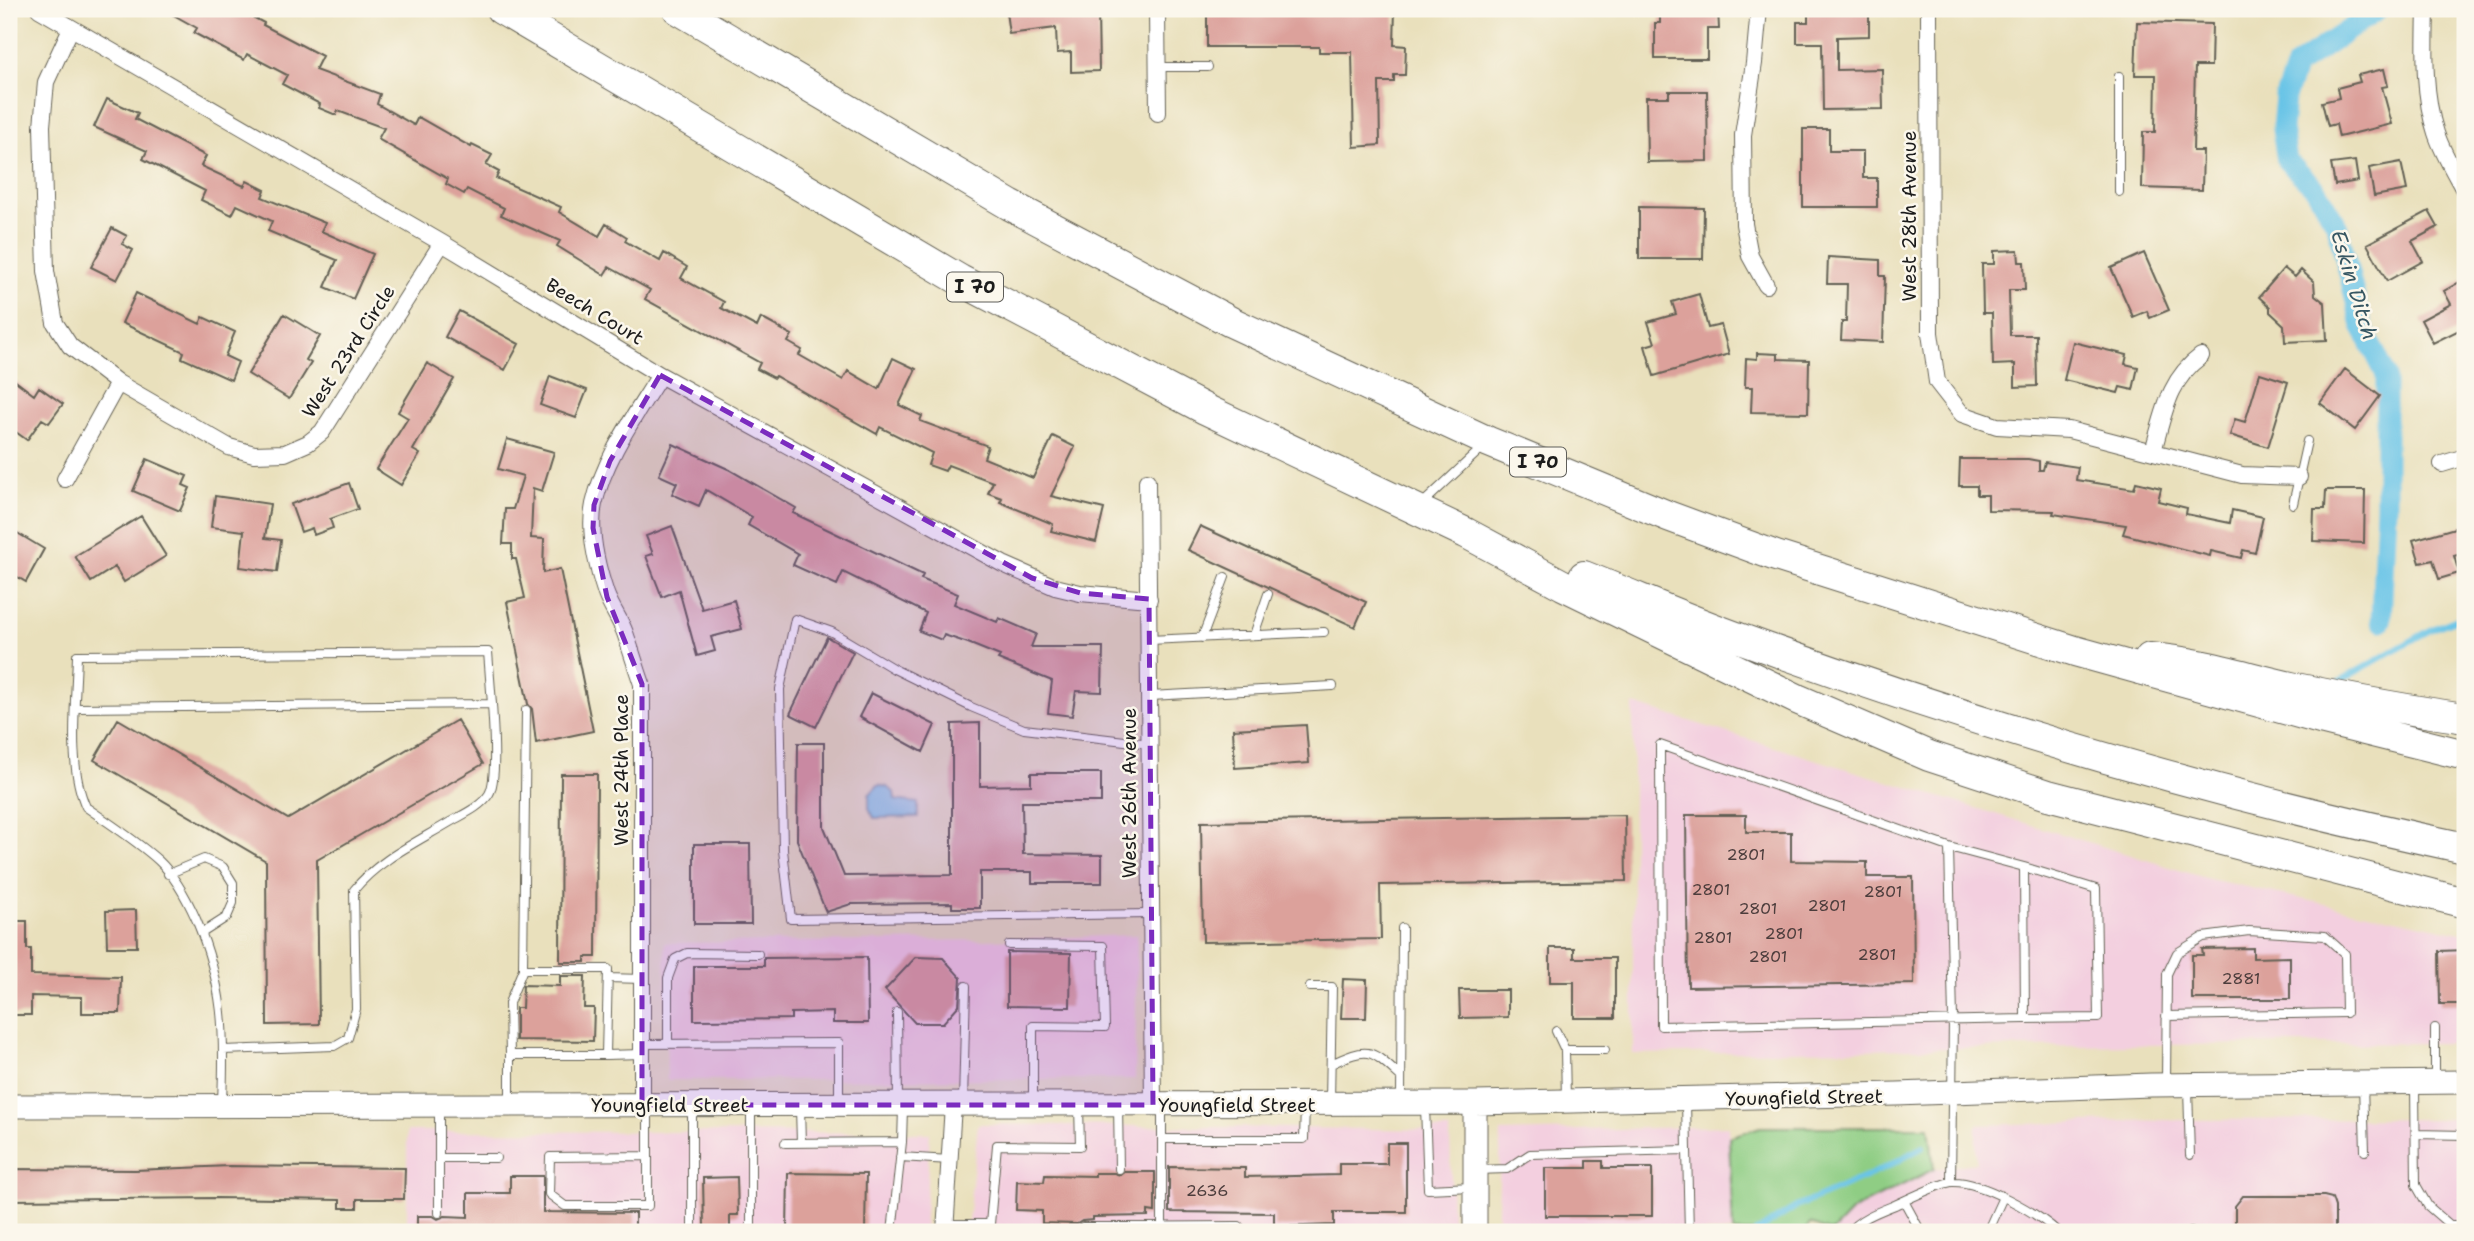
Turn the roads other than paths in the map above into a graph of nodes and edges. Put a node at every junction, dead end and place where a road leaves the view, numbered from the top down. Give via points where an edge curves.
1 (39, 9) edge
2 (501, 9) edge
3 (678, 9) edge
4 (1157, 9) edge
5 (1759, 9) edge
6 (1929, 9) edge
7 (2426, 9) edge
8 (71, 28) junction
9 (1158, 67) junction
10 (1208, 67) dead end
11 (2119, 76) dead end
12 (1158, 113) dead end
13 (2119, 192) dead end
14 (2465, 192) edge
15 (442, 243) junction
16 (1766, 285) dead end
17 (2201, 356) dead end
18 (660, 375) junction
19 (118, 383) junction
20 (2307, 441) dead end
21 (1489, 442) junction
22 (2154, 451) junction
23 (2465, 457) edge
24 (2442, 464) dead end
25 (2299, 477) junction
26 (65, 479) dead end
27 (1147, 481) dead end
28 (2293, 504) dead end
29 (1416, 509) junction
30 (1466, 533) junction
31 (1226, 577) dead end
32 (1268, 594) dead end
33 (1149, 599) junction
34 (1324, 632) dead end
35 (1254, 635) junction
36 (1202, 638) junction
37 (1149, 640) junction
38 (2075, 651) junction
39 (1333, 686) dead end
40 (1150, 696) junction
41 (492, 704) junction
42 (76, 708) junction
43 (526, 710) dead end
44 (2465, 718) edge
45 (1150, 744) junction
46 (2465, 755) edge
47 (1949, 847) junction
48 (2465, 848) edge
49 (2024, 867) junction
50 (168, 874) junction
51 (2465, 903) edge
52 (1151, 914) junction
53 (1402, 928) dead end
54 (202, 933) junction
55 (1009, 945) dead end
56 (758, 954) dead end
57 (523, 969) junction
58 (608, 978) junction
59 (642, 979) junction
60 (966, 986) dead end
61 (1310, 987) dead end
62 (897, 1012) dead end
63 (2166, 1016) junction
64 (1953, 1019) junction
65 (2025, 1019) junction
66 (2435, 1028) dead end
67 (1556, 1031) dead end
68 (667, 1044) junction
69 (223, 1049) junction
70 (642, 1049) junction
71 (1605, 1049) dead end
72 (1565, 1050) junction
73 (510, 1055) junction
74 (607, 1055) junction
75 (1331, 1064) junction
76 (1401, 1077) junction
77 (2465, 1082) edge
78 (2363, 1083) junction
79 (2425, 1083) junction
80 (2177, 1085) junction
81 (1953, 1092) junction
82 (1686, 1100) junction
83 (1566, 1102) junction
84 (1305, 1104) junction
85 (1330, 1104) junction
86 (1401, 1104) junction
87 (1425, 1104) junction
88 (1475, 1104) junction
89 (221, 1105) junction
90 (439, 1105) junction
91 (510, 1105) junction
92 (645, 1105) junction
93 (692, 1105) junction
94 (751, 1105) junction
95 (800, 1105) junction
96 (839, 1105) junction
97 (900, 1105) junction
98 (958, 1105) junction
99 (1033, 1105) junction
100 (1079, 1105) junction
101 (1118, 1105) junction
102 (1157, 1105) junction
103 (9, 1106) edge
104 (2416, 1134) junction
105 (2465, 1135) edge
106 (1162, 1139) junction
107 (902, 1142) junction
108 (785, 1143) dead end
109 (801, 1143) junction
110 (1687, 1150) junction
111 (2365, 1151) dead end
112 (2190, 1155) dead end
113 (648, 1156) junction
114 (901, 1157) junction
115 (439, 1158) junction
116 (496, 1158) dead end
117 (950, 1160) junction
118 (1119, 1169) dead end
119 (1475, 1179) junction
120 (1951, 1182) junction
121 (2003, 1198) junction
122 (1904, 1201) junction
123 (439, 1213) dead end
124 (2465, 1225) edge
125 (1240, 1226) dead end
126 (1083, 1227) dead end
127 (1162, 1227) junction
128 (945, 1228) edge
129 (692, 1232) edge
130 (751, 1232) edge
131 (892, 1232) edge
132 (1475, 1232) edge
133 (1689, 1232) edge
134 (1849, 1232) edge
135 (1921, 1232) edge
136 (1987, 1232) edge
137 (2059, 1232) edge

1 - 8 street, Beech Court
2 - 29 highway, I 70 via 961,279 1205,409
3 - 21 highway, I 70 via 1010,205 1231,322
4 - 9 street
5 - 16 street via 1743,135 1744,224 1750,256
6 - 22 street, West 28th Avenue via 1930,333 1937,382 1962,414 1997,426 2068,430
7 - 14 street via 2427,82 2435,131
8 - 15 street, Beech Court
8 - 19 street, West 23rd Circle via 47,82 42,126 46,271 55,323 70,346
9 - 10 lane
9 - 12 street
11 - 13 lane
15 - 18 street, Beech Court
15 - 19 street, West 23rd Circle via 322,432 285,453 254,454 229,447
17 - 22 street via 2185,368 2173,387
18 - 33 street, Beech Court via 1032,578 1080,593
18 - 59 street, West 24th Place via 610,461 594,505 596,560 642,684
19 - 26 street
20 - 25 lane
21 - 29 lane
21 - 38 highway, I 70 via 1776,556
22 - 25 street via 2242,475
23 - 24 street
25 - 28 lane
27 - 33 street, West 26th Avenue
29 - 30 highway, I 70
30 - 48 highway, I 70 via 1741,638 2016,732 2269,802
30 - 51 highway via 1797,699 1929,756 2048,796
31 - 36 lane
32 - 35 lane
33 - 37 street, West 26th Avenue
34 - 35 lane
35 - 36 lane
36 - 37 lane
37 - 40 street, West 26th Avenue
38 - 44 highway via 2189,661 2394,708
38 - 46 highway, I 70
39 - 40 lane
40 - 45 street, West 26th Avenue
41 - 42 lane
41 - 42 lane via 488,652 77,655
41 - 69 lane via 494,778 489,794 364,877 354,890 356,1009 348,1038 334,1046
42 - 50 lane via 75,773 86,807 160,862
43 - 57 lane
45 - 52 street, West 26th Avenue
45 - 52 lane via 1024,729 894,669 832,632 795,619 780,689 783,850 791,919
47 - 49 lane
47 - 64 lane
47 - 64 lane via 1660,745 1661,1026
49 - 65 lane
49 - 65 lane via 2096,890 2098,1018
50 - 54 lane via 187,899
50 - 54 lane via 204,859 223,867 233,883 227,917
52 - 102 street, West 26th Avenue
53 - 76 lane
54 - 69 lane via 217,979
55 - 99 lane via 1103,946 1105,1027 1033,1026
56 - 68 lane via 687,953 675,960 668,978
57 - 58 lane via 608,969
57 - 73 lane via 509,1003
58 - 59 lane
58 - 74 lane
59 - 70 street, West 24th Place
60 - 98 lane
61 - 75 lane via 1332,987
62 - 97 lane
63 - 63 lane via 2346,1013 2345,954 2325,936 2249,930 2203,937 2177,953 2167,974
63 - 80 lane
64 - 65 lane
64 - 81 lane
66 - 79 lane
67 - 72 lane
68 - 70 lane
68 - 96 lane via 839,1044
69 - 89 lane
70 - 74 lane
70 - 92 street, West 24th Place
71 - 72 lane
72 - 83 lane
73 - 74 lane
73 - 91 lane
75 - 76 lane via 1356,1052 1368,1052
75 - 85 lane
76 - 86 lane
77 - 79 street, Youngfield Street
78 - 79 street, Youngfield Street
78 - 80 street, Youngfield Street
78 - 111 lane
79 - 104 lane
80 - 81 street, Youngfield Street
80 - 112 lane
81 - 82 street, Youngfield Street
81 - 120 lane
82 - 83 street, Youngfield Street
82 - 110 lane
83 - 88 street, Youngfield Street
84 - 85 street, Youngfield Street
84 - 102 street, Youngfield Street
84 - 106 lane via 1304,1139
85 - 86 street, Youngfield Street
86 - 87 street, Youngfield Street
87 - 88 street, Youngfield Street
87 - 119 lane via 1428,1189
88 - 119 street
89 - 90 street, Youngfield Street
89 - 103 street, Youngfield Street
90 - 91 street, Youngfield Street
90 - 115 lane
91 - 92 street, Youngfield Street
92 - 93 street, Youngfield Street
92 - 113 lane
93 - 94 street, Youngfield Street
93 - 129 lane
94 - 95 street, Youngfield Street
94 - 130 lane
95 - 96 street, Youngfield Street
95 - 109 lane
96 - 97 street, Youngfield Street
97 - 98 street, Youngfield Street
97 - 107 lane
98 - 99 street, Youngfield Street
98 - 117 street
99 - 100 street, Youngfield Street
100 - 101 street, Youngfield Street
100 - 128 lane via 1080,1146 997,1145 990,1224
101 - 102 street, Youngfield Street
101 - 118 lane
102 - 106 lane
104 - 105 lane
104 - 124 lane via 2416,1185 2428,1206 2450,1225
106 - 127 lane
107 - 109 lane
107 - 114 lane
108 - 109 lane
110 - 119 lane via 1530,1154 1507,1169
110 - 133 lane
113 - 113 lane via 648,1206 565,1206 549,1194 550,1157
114 - 117 lane
114 - 131 lane
115 - 116 lane
115 - 123 lane
117 - 128 street
119 - 132 street
120 - 121 lane via 1985,1188
120 - 122 lane
121 - 136 lane
121 - 137 lane
122 - 134 lane
122 - 135 lane
125 - 127 lane
126 - 127 lane

